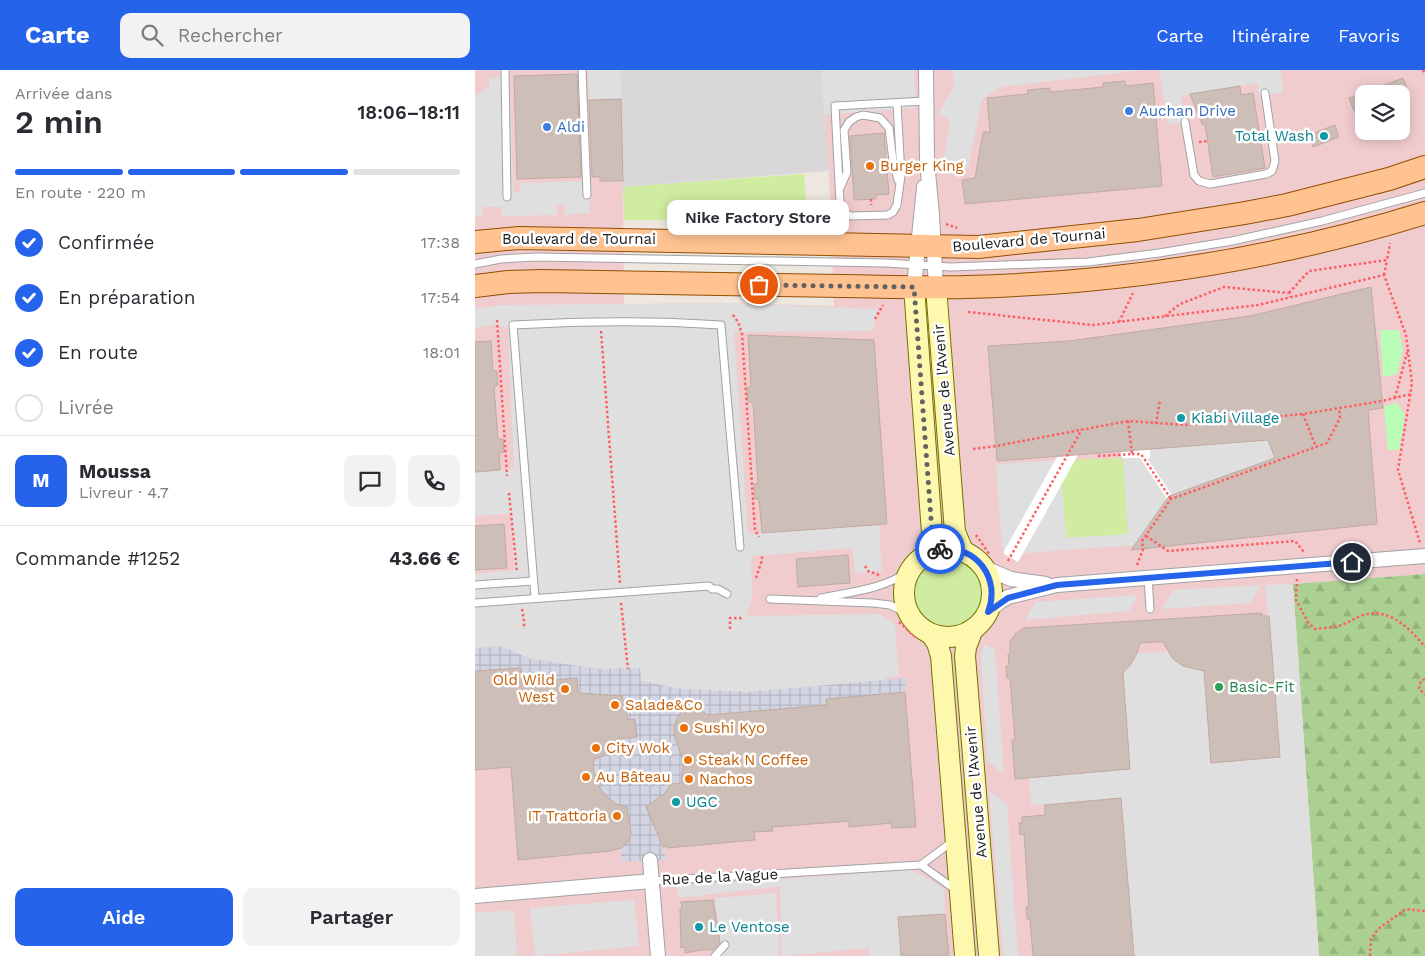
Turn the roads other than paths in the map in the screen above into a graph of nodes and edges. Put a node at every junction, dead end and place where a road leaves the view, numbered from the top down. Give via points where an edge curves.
1 (505, 70) edge
2 (582, 70) edge
3 (926, 70) edge
4 (1265, 93) dead end
5 (925, 101) junction
6 (897, 103) junction
7 (1185, 122) dead end
8 (1425, 167) edge
9 (900, 185) junction
10 (840, 189) junction
11 (1425, 193) edge
12 (587, 195) dead end
13 (507, 197) dead end
14 (1425, 213) edge
15 (479, 241) edge
16 (475, 264) edge
17 (925, 267) junction
18 (475, 286) edge
19 (740, 547) dead end
20 (1423, 550) edge
21 (963, 551) junction
22 (929, 552) junction
23 (985, 568) junction
24 (909, 571) junction
25 (1148, 577) junction
26 (533, 581) junction
27 (475, 585) edge
28 (1057, 585) junction
29 (727, 594) dead end
30 (535, 598) junction
31 (770, 599) dead end
32 (809, 600) junction
33 (475, 603) edge
34 (1150, 609) dead end
35 (988, 612) junction
36 (909, 614) junction
37 (973, 630) junction
38 (931, 634) junction
39 (956, 839) junction
40 (650, 860) dead end
41 (921, 865) junction
42 (652, 881) junction
43 (960, 893) junction
44 (475, 896) edge
45 (725, 945) dead end
46 (658, 956) edge
47 (715, 956) edge
48 (965, 956) edge
49 (989, 956) edge

1 - 13 lane
2 - 12 lane
3 - 5 street
4 - 7 lane via 1275,161 1266,174 1210,184 1199,180 1194,175
5 - 6 lane
5 - 17 street
6 - 9 lane
6 - 10 lane via 835,106
8 - 17 main road, Boulevard de Tournai via 1287,205 1188,223 978,247
9 - 10 lane via 897,205 888,215 846,214 841,204
9 - 10 lane via 889,128 880,118 863,115 855,117 844,130 847,172
11 - 17 lane via 1322,221 1159,253 1088,262
14 - 17 main road, Boulevard de Tournai via 1310,244 1169,270 1047,283
15 - 17 main road, Boulevard de Tournai via 519,238 646,240
16 - 17 lane via 501,259 557,257
17 - 18 main road, Boulevard de Tournai via 508,282
17 - 21 main road, Avenue de l'Avenir via 955,532
17 - 22 main road, Avenue de l'Avenir via 932,533
19 - 26 lane via 721,325 575,322 513,325
20 - 25 street via 1297,566
21 - 22 main road via 946,548
21 - 23 main road
22 - 24 main road
23 - 28 street via 1011,580
23 - 35 main road via 992,590
24 - 32 lane via 884,584
24 - 36 main road via 903,590
25 - 28 street
25 - 34 lane
26 - 27 lane
26 - 30 lane
28 - 35 street via 1008,598
29 - 30 lane via 709,586
30 - 33 lane
31 - 32 lane
32 - 36 lane via 877,603
35 - 37 main road
36 - 38 main road via 919,627
37 - 38 main road via 952,637
37 - 49 main road, Avenue de l'Avenir via 965,656
38 - 39 main road, Avenue de l'Avenir via 941,656
39 - 41 lane
39 - 43 main road, Avenue de l'Avenir
40 - 42 street
41 - 42 lane, Rue de la Vague
41 - 43 lane
42 - 44 street, Rue de la Vague
42 - 46 street
43 - 48 main road, Avenue de l'Avenir
45 - 47 lane

